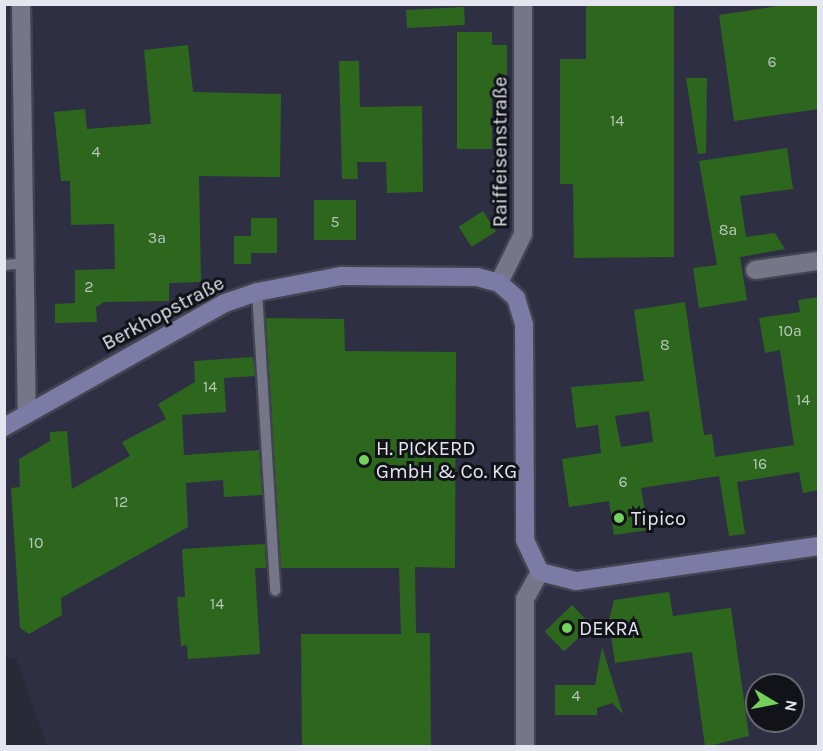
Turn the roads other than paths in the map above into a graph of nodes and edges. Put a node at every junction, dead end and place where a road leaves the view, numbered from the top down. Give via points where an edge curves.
1 (21, 4) edge
2 (523, 4) edge
3 (819, 261) edge
4 (25, 263) junction
5 (4, 266) edge
6 (755, 270) dead end
7 (499, 283) junction
8 (257, 292) junction
9 (27, 414) junction
10 (4, 427) edge
11 (819, 546) edge
12 (540, 572) junction
13 (275, 590) dead end
14 (525, 747) edge

1 - 4 street
2 - 7 street, Raiffeisenstraße via 523,234
3 - 6 street
4 - 5 lane
4 - 9 street
7 - 8 main road, Berkhopstraße via 477,277 341,276
7 - 12 main road via 516,298 524,325 525,540
8 - 9 main road, Berkhopstraße via 225,303
8 - 13 lane
9 - 10 main road, Berkhopstraße
11 - 12 main road via 576,581
12 - 14 street via 525,599

